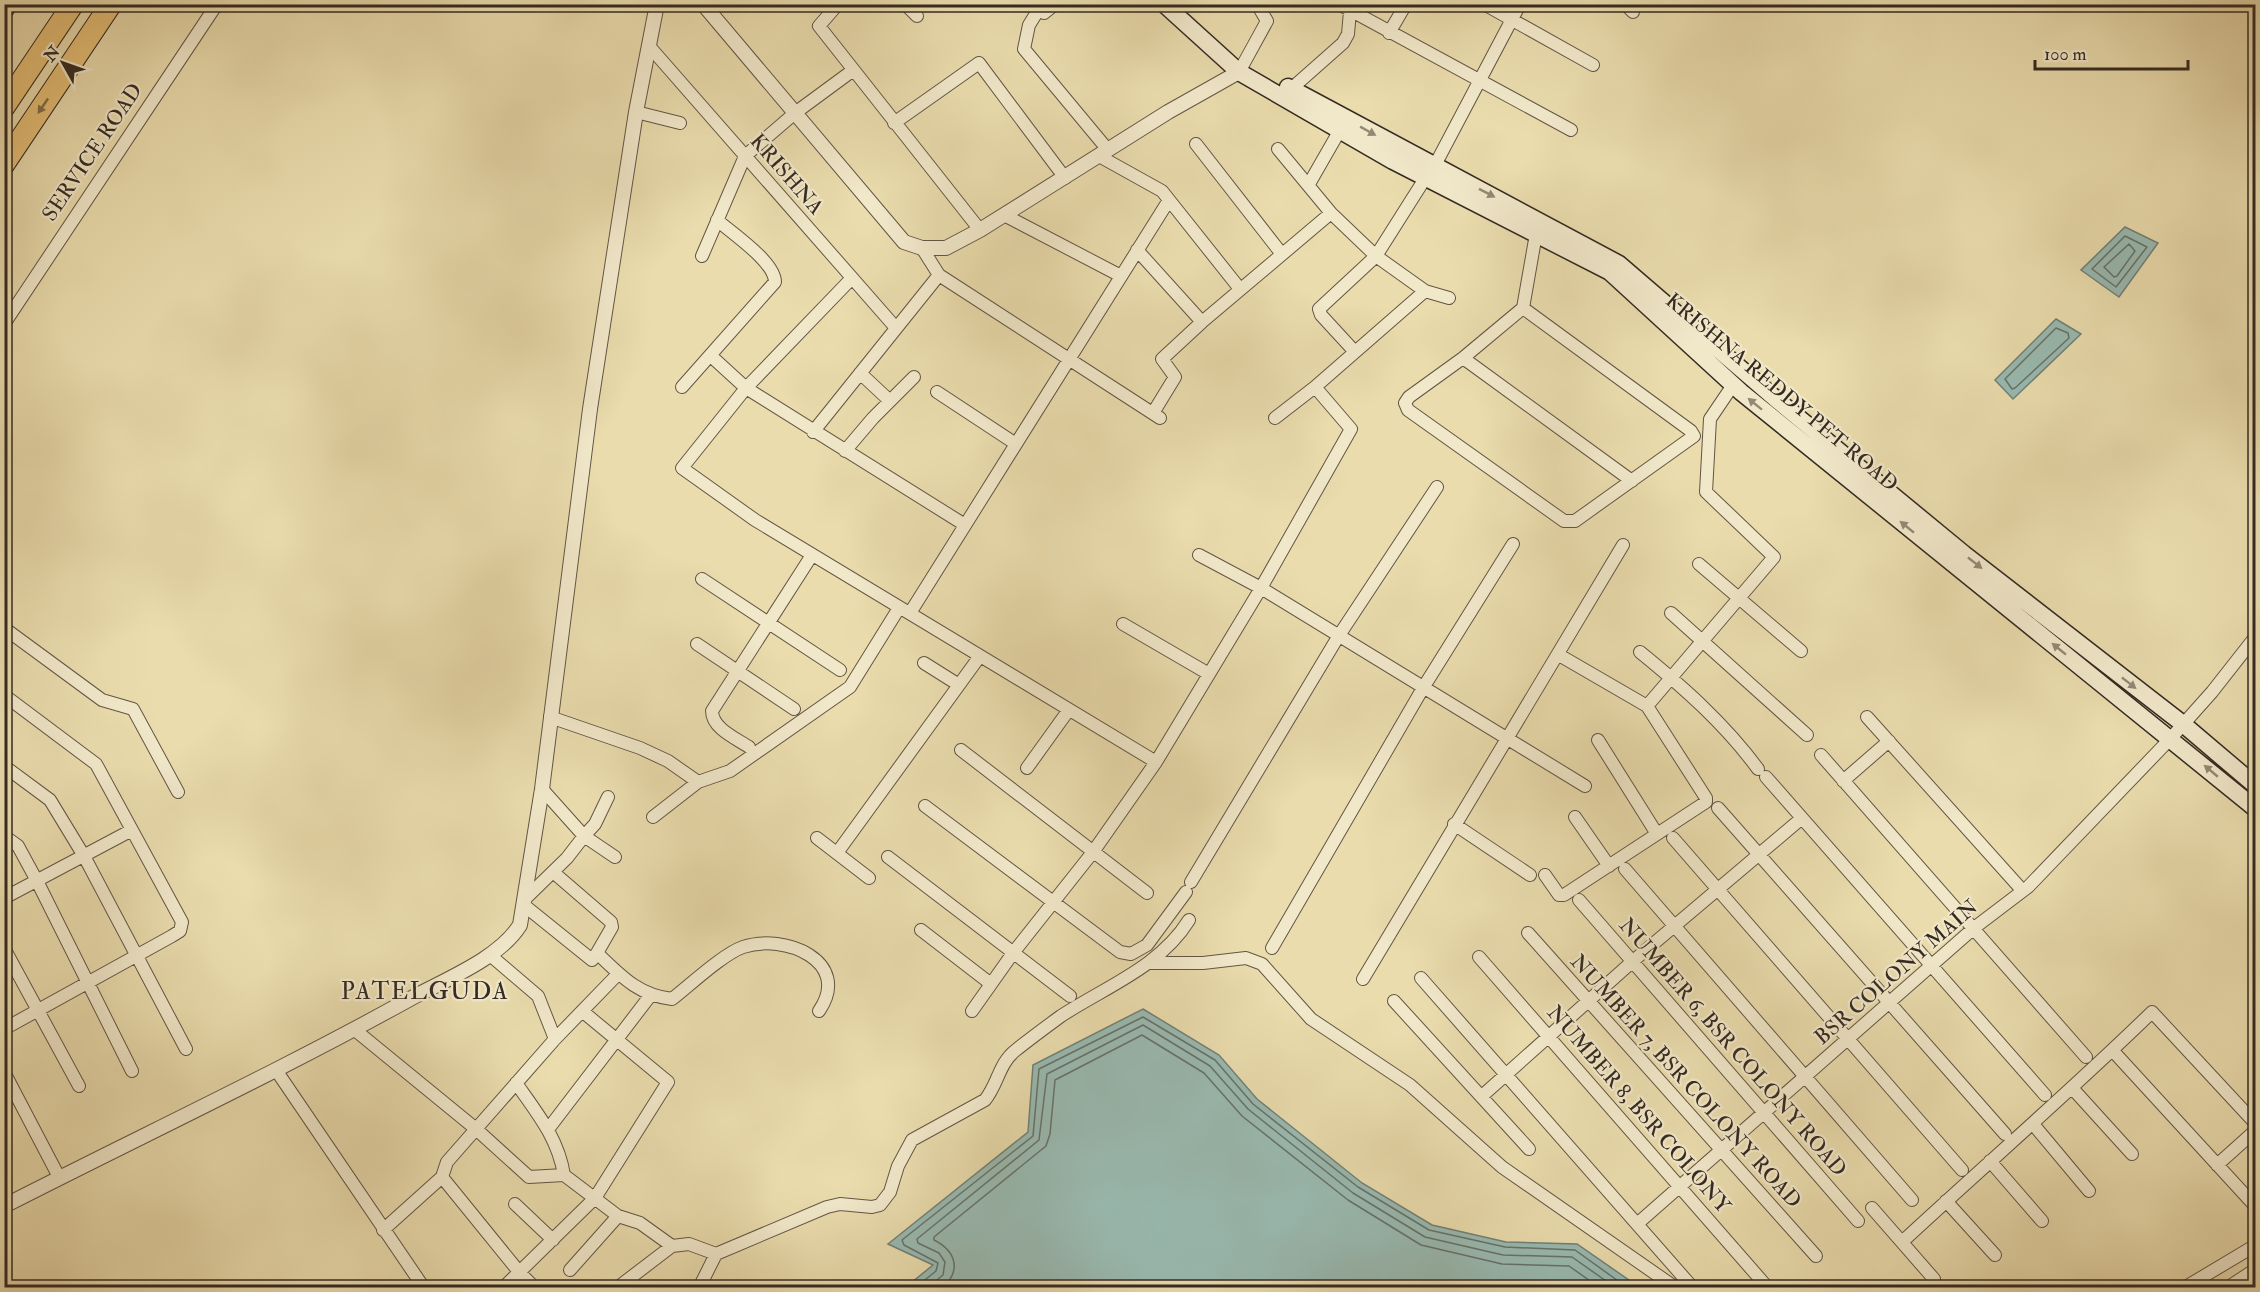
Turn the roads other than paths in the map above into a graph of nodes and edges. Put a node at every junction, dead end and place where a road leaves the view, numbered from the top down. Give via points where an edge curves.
1 (9, 4) edge
2 (73, 4) edge
3 (111, 4) edge
4 (217, 4) edge
5 (657, 4) edge
6 (703, 4) edge
7 (838, 4) edge
8 (905, 4) edge
9 (1055, 4) edge
10 (1164, 4) edge
11 (1257, 4) edge
12 (1406, 4) edge
13 (1484, 4) edge
14 (1520, 4) edge
15 (1037, 7) edge
16 (1345, 8) edge
17 (4, 11) edge
18 (917, 16) dead end
19 (1512, 20) junction
20 (1389, 33) junction
21 (649, 46) junction
22 (1593, 65) dead end
23 (852, 71) junction
24 (1239, 72) junction
25 (1479, 82) junction
26 (1292, 89) junction
27 (4, 107) edge
28 (636, 112) junction
29 (795, 112) junction
30 (680, 123) dead end
31 (894, 123) junction
32 (1340, 130) junction
33 (1571, 130) dead end
34 (1196, 144) dead end
35 (1278, 148) dead end
36 (1104, 153) junction
37 (746, 156) junction
38 (4, 164) edge
39 (1430, 172) junction
40 (1065, 178) junction
41 (1309, 184) junction
42 (1169, 200) junction
43 (1331, 213) junction
44 (1004, 215) junction
45 (717, 220) junction
46 (980, 230) junction
47 (1536, 234) junction
48 (922, 249) junction
49 (1137, 250) junction
50 (1281, 253) junction
51 (702, 256) dead end
52 (1376, 256) junction
53 (939, 274) junction
54 (1120, 276) junction
55 (852, 278) junction
56 (1240, 289) junction
57 (1425, 291) junction
58 (1449, 298) dead end
59 (1523, 308) junction
60 (1202, 322) junction
61 (4, 324) edge
62 (896, 328) junction
63 (1355, 352) junction
64 (711, 356) junction
65 (1069, 358) junction
66 (1463, 358) junction
67 (860, 373) junction
68 (914, 377) dead end
69 (1733, 385) junction
70 (682, 387) dead end
71 (1315, 387) junction
72 (746, 388) junction
73 (938, 392) dead end
74 (890, 401) junction
75 (1275, 418) dead end
76 (813, 432) junction
77 (1016, 444) junction
78 (845, 451) junction
79 (1632, 481) junction
80 (1437, 487) dead end
81 (965, 525) junction
82 (1513, 544) dead end
83 (1623, 545) dead end
84 (812, 555) junction
85 (1198, 555) dead end
86 (1699, 564) dead end
87 (702, 579) dead end
88 (1261, 588) junction
89 (1739, 598) junction
90 (904, 611) junction
91 (1671, 613) dead end
92 (768, 624) junction
93 (1124, 624) dead end
94 (4, 628) edge
95 (2256, 636) edge
96 (1338, 637) junction
97 (1702, 640) junction
98 (697, 644) dead end
99 (1801, 651) dead end
100 (1640, 652) dead end
101 (1559, 655) junction
102 (980, 656) junction
103 (924, 663) dead end
104 (840, 670) dead end
105 (737, 671) junction
106 (1209, 674) junction
107 (1672, 677) junction
108 (959, 685) junction
109 (1424, 688) junction
110 (4, 695) edge
111 (1647, 706) junction
112 (794, 709) dead end
113 (1068, 711) junction
114 (550, 717) junction
115 (1867, 717) dead end
116 (2183, 724) junction
117 (1807, 735) dead end
118 (1507, 738) junction
119 (2170, 738) junction
120 (1598, 740) dead end
121 (1888, 741) junction
122 (749, 747) dead end
123 (960, 750) dead end
124 (1821, 755) dead end
125 (1156, 762) junction
126 (4, 766) edge
127 (1027, 768) dead end
128 (1843, 781) junction
129 (698, 782) junction
130 (1585, 786) dead end
131 (2256, 786) edge
132 (542, 789) junction
133 (178, 792) dead end
134 (608, 796) dead end
135 (925, 806) dead end
136 (1718, 808) dead end
137 (2256, 809) edge
138 (1575, 817) dead end
139 (653, 818) dead end
140 (1802, 818) junction
141 (1454, 824) junction
142 (132, 830) junction
143 (1657, 834) junction
144 (4, 836) edge
145 (584, 836) junction
146 (817, 838) dead end
147 (1673, 838) dead end
148 (1093, 852) junction
149 (837, 853) junction
150 (1759, 854) junction
151 (84, 856) junction
152 (615, 857) dead end
153 (888, 857) dead end
154 (1609, 866) junction
155 (1624, 869) dead end
156 (553, 872) junction
157 (1530, 875) dead end
158 (1545, 875) dead end
159 (869, 878) dead end
160 (37, 881) junction
161 (1718, 889) junction
162 (2022, 890) junction
163 (1147, 893) dead end
164 (4, 898) edge
165 (1579, 900) dead end
166 (1054, 901) junction
167 (525, 903) junction
168 (1189, 920) dead end
169 (1675, 925) junction
170 (1974, 928) junction
171 (921, 930) dead end
172 (1528, 933) dead end
173 (4, 948) edge
174 (1272, 948) dead end
175 (597, 953) junction
176 (1013, 953) junction
177 (490, 955) junction
178 (138, 957) junction
179 (1479, 957) dead end
180 (1632, 961) junction
181 (1149, 963) junction
182 (1932, 965) junction
183 (618, 974) junction
184 (1421, 978) dead end
185 (1363, 979) dead end
186 (88, 983) junction
187 (991, 984) junction
188 (650, 996) junction
189 (1070, 996) dead end
190 (1394, 1001) dead end
191 (1589, 1001) junction
192 (1890, 1004) junction
193 (38, 1011) junction
194 (582, 1011) junction
195 (819, 1011) dead end
196 (972, 1011) dead end
197 (4, 1029) edge
198 (355, 1030) junction
199 (1548, 1036) junction
200 (555, 1039) junction
201 (619, 1040) junction
202 (1848, 1040) junction
203 (186, 1049) dead end
204 (2112, 1051) junction
205 (2086, 1057) dead end
206 (276, 1070) junction
207 (132, 1071) dead end
208 (4, 1072) edge
209 (1506, 1074) junction
210 (1806, 1076) junction
211 (516, 1083) junction
212 (79, 1086) dead end
213 (2073, 1089) junction
214 (2045, 1095) dead end
215 (1482, 1096) junction
216 (1764, 1112) junction
217 (2033, 1124) junction
218 (2256, 1124) edge
219 (549, 1128) junction
220 (476, 1129) junction
221 (2256, 1130) edge
222 (2005, 1134) dead end
223 (1529, 1149) dead end
224 (1721, 1150) junction
225 (2132, 1154) dead end
226 (1990, 1161) junction
227 (2217, 1165) junction
228 (1962, 1170) dead end
229 (564, 1175) junction
230 (442, 1177) junction
231 (59, 1178) junction
232 (1681, 1187) junction
233 (2089, 1191) dead end
234 (595, 1198) junction
235 (1912, 1200) dead end
236 (1947, 1201) junction
237 (515, 1204) dead end
238 (4, 1206) edge
239 (2256, 1206) edge
240 (1872, 1208) dead end
241 (618, 1216) junction
242 (1858, 1221) dead end
243 (2042, 1221) dead end
244 (1638, 1224) junction
245 (383, 1230) junction
246 (553, 1240) junction
247 (1902, 1242) junction
248 (2256, 1245) edge
249 (672, 1246) junction
250 (716, 1254) junction
251 (1995, 1255) dead end
252 (1815, 1256) dead end
253 (2256, 1269) edge
254 (570, 1270) dead end
255 (520, 1273) junction
256 (2244, 1276) junction
257 (1934, 1279) dead end
258 (424, 1287) edge
259 (503, 1287) edge
260 (535, 1287) edge
261 (617, 1287) edge
262 (699, 1287) edge
263 (1676, 1287) edge
264 (1694, 1287) edge
265 (1768, 1287) edge
266 (2184, 1287) edge
267 (2227, 1287) edge
268 (2252, 1287) edge

1 - 17 main road
2 - 27 highway
3 -> 38 highway
4 - 61 street, SERVICE ROAD
5 - 21 street
6 - 29 street
7 - 23 street via 819,26
8 - 18 street
9 - 15 street via 1044,13
10 - 24 main road, KRISHNA REDDY PET ROAD
11 - 24 street via 1267,21
12 - 20 street
13 - 19 street
14 - 19 street
15 - 36 street via 1024,49
16 - 20 street
16 - 26 street via 1348,34 1343,43
19 - 22 street
19 - 25 street
20 - 25 street
21 - 28 street
21 - 37 street, KRISHNA
23 - 29 street
23 - 31 street
24 - 26 main road, KRISHNA REDDY PET ROAD via 1274,80
24 - 32 main road, KRISHNA REDDY PET ROAD
24 - 36 street
25 - 33 street
25 - 39 street
26 -> 39 main road, KRISHNA REDDY PET ROAD
28 - 30 street
28 - 114 street via 590,409
29 - 37 street
29 - 48 street via 904,242
31 - 40 street via 979,63
31 - 46 street
32 - 39 main road, KRISHNA REDDY PET ROAD
32 - 41 street
34 - 50 street
35 - 41 street
36 - 40 street
36 - 42 street via 1162,191
37 - 45 street
37 - 55 street, KRISHNA
39 - 47 main road, KRISHNA REDDY PET ROAD
39 - 52 street
39 -> 116 main road, KRISHNA REDDY PET ROAD via 1619,264 1964,554
40 - 44 street
41 - 43 street
42 - 49 street
42 - 56 street
43 - 50 street
43 - 52 street
44 - 46 street
44 - 54 street
45 - 51 street
45 - 64 street via 768,264 775,282
46 - 48 street via 945,248
47 - 59 street
47 - 69 main road, KRISHNA REDDY PET ROAD via 1610,272
48 - 53 street
49 - 54 street
49 - 60 street
50 - 56 street
52 - 57 street
52 - 63 street via 1319,309
53 - 62 street
53 - 65 street
54 - 65 street
55 - 62 street, KRISHNA
55 - 72 street
56 - 60 street
57 - 58 street
57 - 63 street
59 - 66 street
59 - 79 street via 1691,431 1691,440
60 - 65 street via 1162,359 1175,377 1157,415
62 - 67 street
63 - 71 street
64 - 70 street
64 - 72 street
65 - 77 street
66 - 79 street
66 - 79 street via 1409,397 1405,403 1408,410 1564,521 1575,521
67 - 74 street
67 - 76 street
68 - 74 street
69 - 89 street via 1710,419 1706,492 1773,557
119 -> 69 main road, KRISHNA REDDY PET ROAD
71 - 75 street
71 - 88 street via 1351,429
72 - 76 street
72 - 84 street via 682,468
73 - 77 street
74 - 78 street
76 - 78 street
77 - 81 street
78 - 81 street
80 - 96 street
81 - 90 street
82 - 109 street
83 - 101 street
84 - 90 street
84 - 92 street
85 - 88 street
86 - 89 street
87 - 92 street
88 - 96 street
88 - 106 street
89 - 97 street
89 - 99 street
90 - 102 street
90 - 129 street via 850,687 730,771
91 - 97 street
92 - 104 street
92 - 105 street
93 - 106 street
94 - 133 street via 102,700 133,709
95 - 116 street, BSR COLONY MAIN
96 - 109 street
96 - 166 street via 1188,887 1147,945 1131,954 1120,952
97 - 107 street
97 - 117 street
98 - 105 street
100 - 107 street
101 - 111 street
101 - 118 street
102 - 108 street
102 - 113 street
103 - 108 street
105 - 112 street
105 - 122 street via 712,711 712,718
106 - 125 street
107 - 111 street
107 - 140 street via 1736,739
108 - 149 street
109 - 118 street
109 - 174 street
110 - 142 street via 96,764
111 - 143 street via 1706,798 1705,804
113 - 125 street
113 - 127 street
114 - 129 street via 640,748
114 - 132 street
115 - 121 street
116 - 119 street, BSR COLONY MAIN
116 - 131 main road, KRISHNA REDDY PET ROAD
118 - 130 street
118 - 141 street
137 -> 119 main road, KRISHNA REDDY PET ROAD
119 - 162 street, BSR COLONY MAIN
120 - 143 street
121 - 128 street
121 - 162 street
123 - 148 street
124 - 128 street
125 - 148 street
126 - 151 street via 50,800
128 - 170 street
129 - 139 street
132 - 145 street
132 - 167 street
134 - 145 street via 595,824
135 - 166 street
136 - 150 street
138 - 154 street
140 - 150 street
140 - 182 street
141 - 157 street
141 - 185 street
142 - 151 street
142 - 178 street via 182,922 180,931
143 - 154 street
144 - 160 street via 18,846
145 - 152 street
145 - 156 street
146 - 149 street
147 - 161 street
148 - 163 street
148 - 166 street
149 - 159 street
150 - 161 street
150 - 192 street
151 - 160 street
151 - 178 street
153 - 176 street
154 - 158 street via 1564,895 1559,895
155 - 169 street
156 - 167 street
156 - 175 street via 611,922
160 - 164 street
160 - 186 street
161 - 169 street
161 - 202 street
162 - 170 street, BSR COLONY MAIN
165 - 180 street, NUMBER 6, BSR COLONY ROAD
166 - 176 street
167 - 175 street via 592,960
167 - 177 street via 512,938
168 - 181 street
169 - 180 street
169 - 210 street
170 - 182 street, BSR COLONY MAIN
170 - 205 street
171 - 187 street
172 - 191 street, NUMBER 7, BSR COLONY ROAD
173 - 193 street
175 - 183 street
176 - 187 street
176 - 189 street
177 - 198 street
177 - 200 street via 538,996
178 - 186 street
178 - 203 street
179 - 199 street, NUMBER 8, BSR COLONY
180 - 191 street
180 - 216 street, NUMBER 6, BSR COLONY ROAD
181 - 250 street via 1061,1016 1015,1051 1000,1068 985,1100 912,1140 880,1206 827,1207
181 - 263 street via 1246,958 1262,964 1311,1019 1410,1085 1502,1167
182 - 192 street, BSR COLONY MAIN
182 - 214 street
183 - 188 street
183 - 194 street
184 - 209 street
186 - 193 street
186 - 207 street
187 - 196 street
188 - 195 street via 672,999 742,947 769,943 797,947 818,962 828,977 828,998
188 - 201 street
190 - 215 street
191 - 199 street
191 - 224 street, NUMBER 7, BSR COLONY ROAD
192 - 202 street, BSR COLONY MAIN
192 - 222 street
193 - 197 street
193 - 212 street
194 - 200 street
194 - 201 street
198 - 206 street
198 - 220 street
199 - 209 street
199 - 232 street, NUMBER 8, BSR COLONY
200 - 211 street
201 - 219 street
201 - 234 street via 668,1082
202 - 210 street, BSR COLONY MAIN
202 - 228 street
204 - 213 street
204 - 218 street via 2152,1012
204 - 227 street
206 - 231 street
206 - 245 street
208 - 231 street
209 - 215 street
209 - 244 street
210 - 216 street, BSR COLONY MAIN
210 - 235 street
211 - 219 street
211 - 220 street
213 - 217 street
213 - 225 street
215 - 223 street
216 - 224 street, BSR COLONY MAIN
216 - 242 street, NUMBER 6, BSR COLONY ROAD
217 - 226 street
217 - 233 street
219 - 229 street
220 - 229 street via 529,1177
220 - 230 street via 447,1162
221 - 227 street
224 - 232 street, BSR COLONY MAIN
224 - 252 street, NUMBER 7, BSR COLONY ROAD
226 - 236 street
226 - 243 street
227 - 239 street
229 - 234 street
230 - 245 street
230 - 255 street
231 - 238 street
232 - 244 street, BSR COLONY MAIN
232 - 265 street, NUMBER 8, BSR COLONY
234 - 241 street
234 - 246 street
236 - 247 street
236 - 251 street
237 - 246 street
240 - 247 street
241 - 249 street via 640,1223
241 - 254 street
244 - 264 street
245 - 258 street
246 - 255 street
247 - 257 street
248 - 266 street
249 - 250 street via 689,1244
249 - 261 street
250 - 262 street
253 - 256 street
255 - 259 street
255 - 260 street
256 - 267 street
256 - 268 street

